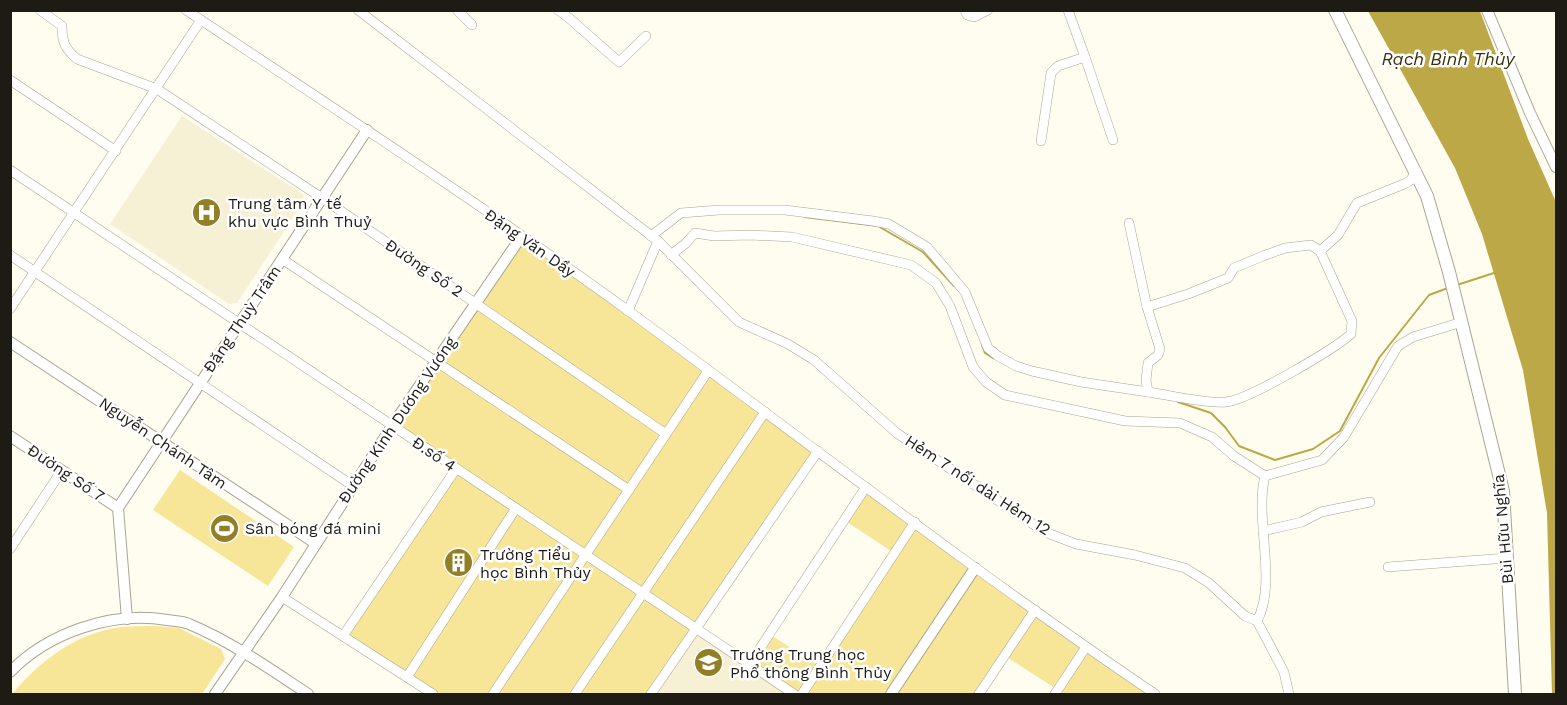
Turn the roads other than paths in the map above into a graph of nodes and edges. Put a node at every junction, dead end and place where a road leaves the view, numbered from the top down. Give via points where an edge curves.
1 (40, 10) edge
2 (186, 10) edge
3 (358, 10) edge
4 (457, 10) edge
5 (558, 10) edge
6 (965, 10) edge
7 (988, 10) edge
8 (1068, 10) edge
9 (1335, 10) edge
10 (1486, 10) edge
11 (201, 20) junction
12 (472, 25) dead end
13 (646, 36) dead end
14 (1085, 57) junction
15 (10, 80) edge
16 (157, 89) junction
17 (367, 130) junction
18 (1113, 140) dead end
19 (1041, 141) dead end
20 (116, 151) junction
21 (1557, 167) edge
22 (10, 170) edge
23 (1416, 170) junction
24 (322, 198) junction
25 (75, 213) junction
26 (1129, 223) dead end
27 (521, 237) junction
28 (655, 239) junction
29 (1320, 251) junction
30 (10, 255) edge
31 (671, 255) junction
32 (282, 259) junction
33 (35, 272) junction
34 (476, 303) junction
35 (1148, 307) junction
36 (10, 309) edge
37 (628, 311) junction
38 (1462, 322) junction
39 (240, 323) junction
40 (10, 342) edge
41 (436, 361) junction
42 (708, 371) junction
43 (200, 382) junction
44 (1148, 392) junction
45 (765, 412) junction
46 (392, 426) junction
47 (666, 434) junction
48 (10, 436) edge
49 (160, 442) junction
50 (818, 451) junction
51 (456, 469) junction
52 (62, 470) junction
53 (1265, 476) junction
54 (353, 486) junction
55 (866, 487) junction
56 (629, 490) junction
57 (1370, 502) dead end
58 (118, 508) junction
59 (516, 508) junction
60 (915, 522) junction
61 (1263, 531) junction
62 (315, 543) junction
63 (10, 549) edge
64 (585, 555) junction
65 (1507, 558) junction
66 (1388, 567) dead end
67 (975, 568) junction
68 (643, 594) junction
69 (282, 597) junction
70 (1035, 610) junction
71 (127, 619) junction
72 (1257, 621) junction
73 (695, 628) junction
74 (343, 636) junction
75 (1086, 647) junction
76 (243, 651) junction
77 (749, 665) junction
78 (10, 672) edge
79 (406, 677) junction
80 (1141, 685) junction
81 (215, 694) edge
82 (309, 694) edge
83 (433, 694) edge
84 (493, 694) edge
85 (575, 694) edge
86 (651, 694) edge
87 (794, 694) edge
88 (802, 694) edge
89 (891, 694) edge
90 (979, 694) edge
91 (1055, 694) edge
92 (1135, 694) edge
93 (1155, 694) edge
94 (1289, 694) edge
95 (1515, 694) edge

1 - 16 street, Đường Số 2 via 62,26 62,40 77,59
2 - 11 street, Đặng Văn Dầy
3 - 28 street, Hẻm 7 nối dài Hẻm 12
4 - 12 street
5 - 13 street via 619,62
6 - 7 street via 967,15 974,16
8 - 14 street
9 - 23 main road
10 - 21 street
11 - 16 street
11 - 17 street, Đặng Văn Dầy
14 - 18 street
14 - 19 street via 1058,66 1051,73
15 - 20 street
16 - 20 street
16 - 24 street, Đường Số 2
17 - 24 street, Đặng Thuỳ Trâm
17 - 27 street, Đặng Văn Dầy
20 - 25 street
22 - 25 street, Đ.số 4
23 - 29 street via 1404,184 1358,203 1338,235
23 - 38 main road, Bùi Hữu Nghĩa
24 - 32 street, Đặng Thuỳ Trâm
24 - 34 street, Đường Số 2
25 - 33 street
25 - 39 street, Đ.số 4
26 - 35 street
27 - 34 street, Đường Kinh Dương Vương
27 - 37 street, Đặng Văn Dầy
28 - 31 street, Hẻm 7 nối dài Hẻm 12
28 - 37 street
28 - 44 street via 681,213 719,210 785,210 889,224 927,247 951,275 964,292 988,348 998,356 1032,371
29 - 35 street via 1311,245 1285,248 1234,268 1228,278
29 - 44 street via 1352,321 1351,334 1342,342 1230,402
30 - 33 street
31 - 53 street via 695,233 750,235 792,237 911,265 936,283 950,306 973,367 1005,395 1125,421 1180,423 1212,437
31 - 72 street, Hẻm 7 nối dài Hẻm 12 via 739,322 814,360 898,434 1045,532 1076,544 1185,568 1209,583 1245,616
32 - 39 street, Đặng Thuỳ Trâm
32 - 41 street
33 - 36 street
33 - 43 street
34 - 41 street, Đường Kinh Dương Vương
34 - 47 street, Đường Số 2
35 - 44 street via 1160,349 1148,363
37 - 42 street, Đặng Văn Dầy
38 - 53 street via 1398,346 1344,437 1322,460
38 - 65 main road, Bùi Hữu Nghĩa via 1503,491
39 - 43 street, Đặng Thuỳ Trâm
39 - 46 street, Đ.số 4
40 - 49 street, Nguyễn Chánh Tâm
41 - 46 street, Đường Kinh Dương Vương
41 - 56 street
42 - 45 street, Đặng Văn Dầy
42 - 47 street
43 - 49 street, Đặng Thuỳ Trâm
43 - 54 street
45 - 50 street, Đặng Văn Dầy
45 - 68 street
46 - 51 street, Đ.số 4
46 - 54 street, Đường Kinh Dương Vương
47 - 56 street
48 - 52 street, Đường Số 7
49 - 58 street, Đặng Thuỳ Trâm
49 - 62 street, Nguyễn Chánh Tâm
50 - 55 street, Đặng Văn Dầy
50 - 73 street
51 - 59 street, Đ.số 4
51 - 74 street
52 - 58 street, Đường Số 7
52 - 63 street
53 - 61 street
54 - 62 street, Đường Kinh Dương Vương
55 - 60 street, Đặng Văn Dầy
55 - 77 street
56 - 64 street
57 - 61 street via 1320,512 1302,522
58 - 71 street, Đường Số 7
59 - 64 street, Đ.số 4
59 - 79 street
60 - 67 street, Đặng Văn Dầy
60 - 88 street
61 - 72 street via 1263,610
62 - 69 street, Đường Kinh Dương Vương
64 - 68 street, Đ.số 4
64 - 84 street
65 - 66 street
65 - 95 main road, Bùi Hữu Nghĩa
67 - 70 street, Đặng Văn Dầy
67 - 89 street
68 - 73 street, Đ.số 4
68 - 85 street
69 - 74 street
69 - 76 street, Đường Kinh Dương Vương
70 - 75 street, Đặng Văn Dầy
70 - 90 street
71 - 76 street via 187,623
71 - 78 street via 87,626 50,641
72 - 94 street via 1284,672
73 - 77 street, Đ.số 4
73 - 86 street
74 - 79 street
75 - 80 street, Đặng Văn Dầy
75 - 91 street
76 - 81 street, Đường Kinh Dương Vương
76 - 82 street
77 - 87 street, Đ.số 4
79 - 83 street
80 - 92 street
80 - 93 street, Đặng Văn Dầy

